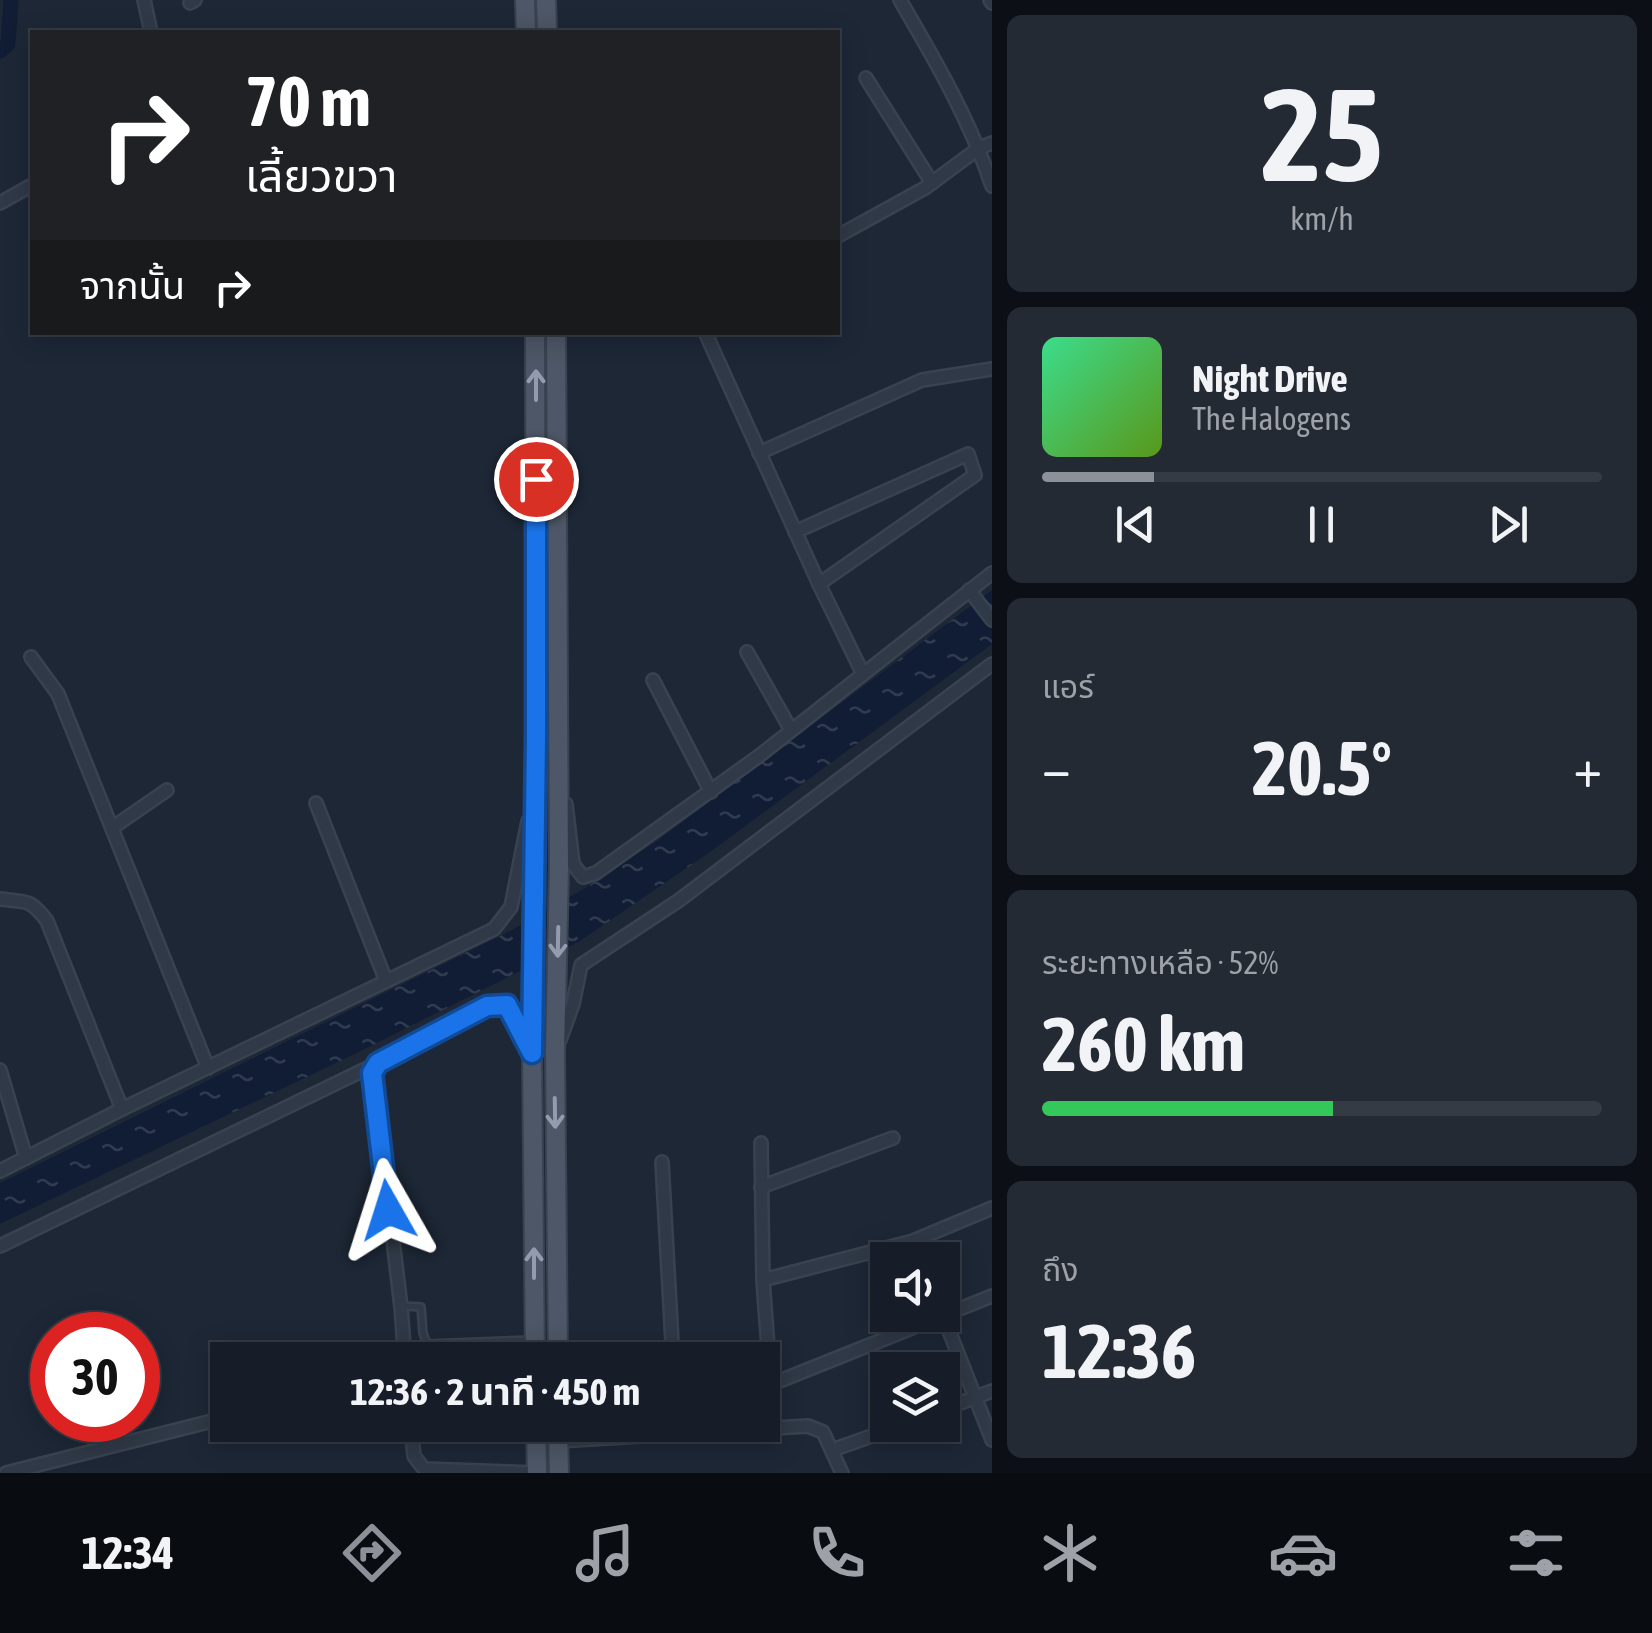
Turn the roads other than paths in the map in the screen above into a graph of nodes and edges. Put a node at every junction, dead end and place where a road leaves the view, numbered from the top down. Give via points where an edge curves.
1 (144, 0) edge
2 (525, 0) edge
3 (546, 0) edge
4 (900, 0) edge
5 (151, 30) edge
6 (526, 30) edge
7 (547, 30) edge
8 (866, 78) dead end
9 (986, 146) edge
10 (932, 183) junction
11 (992, 186) edge
12 (30, 187) edge
13 (0, 203) edge
14 (840, 235) edge
15 (536, 335) edge
16 (556, 335) edge
17 (706, 335) edge
18 (992, 369) edge
19 (760, 453) junction
20 (796, 532) junction
21 (992, 573) edge
22 (819, 584) junction
23 (969, 590) junction
24 (992, 620) edge
25 (747, 652) dead end
26 (31, 657) dead end
27 (992, 664) edge
28 (863, 674) junction
29 (654, 680) dead end
30 (792, 730) junction
31 (557, 736) junction
32 (536, 786) junction
33 (167, 790) dead end
34 (710, 792) junction
35 (316, 803) dead end
36 (112, 828) junction
37 (0, 899) edge
38 (386, 982) junction
39 (532, 1053) junction
40 (555, 1053) junction
41 (378, 1063) junction
42 (208, 1068) junction
43 (0, 1070) edge
44 (122, 1109) junction
45 (893, 1138) dead end
46 (761, 1143) dead end
47 (26, 1158) junction
48 (662, 1162) dead end
49 (0, 1171) edge
50 (761, 1187) junction
51 (992, 1208) edge
52 (913, 1241) joint
53 (0, 1246) edge
54 (763, 1280) junction
55 (992, 1296) edge
56 (401, 1307) junction
57 (960, 1308) edge
58 (899, 1332) edge
59 (950, 1332) edge
60 (534, 1340) joint
61 (404, 1342) edge
62 (558, 1342) edge
63 (672, 1342) edge
64 (768, 1342) edge
65 (780, 1381) edge
66 (992, 1392) edge
67 (975, 1398) junction
68 (960, 1403) edge
69 (210, 1422) edge
70 (780, 1428) edge
71 (870, 1437) edge
72 (992, 1440) edge
73 (412, 1442) edge
74 (536, 1442) edge
75 (558, 1442) edge
76 (832, 1450) junction
77 (6, 1473) edge
78 (537, 1473) edge
79 (559, 1473) edge
80 (842, 1473) edge

1 - 5 street
2 - 6 main road
3 - 7 main road
4 - 9 street
8 - 10 street
9 - 10 street
9 - 11 street
10 - 14 street
12 - 13 street
32 -> 15 main road
16 - 31 main road
17 - 19 street
18 - 19 street via 922,380
19 - 20 street
20 - 22 street
20 - 22 street via 968,454 975,475
21 - 23 street
22 - 28 street
23 - 24 street
23 - 28 street
25 - 30 street
26 - 36 street via 58,694
27 - 40 street via 678,901 581,965
28 - 30 street
29 - 34 street
30 - 34 street
31 - 34 street via 573,864 583,877
31 -> 40 main road
32 - 38 street via 511,907 494,929
32 - 39 main road
33 - 36 street
35 - 38 street
36 - 42 street
37 - 44 street via 29,903 47,920
38 - 42 street
39 - 41 street via 507,1005 487,1006
60 -> 39 main road
40 -> 62 main road
41 - 53 street
41 - 56 street via 372,1073
42 - 44 street
43 - 47 street
44 - 47 street
45 - 50 street
46 - 50 street
47 - 49 street
48 - 63 street
50 - 54 street
51 - 52 street
52 - 54 street
54 - 64 street
55 - 57 street
56 - 60 lane via 421,1306 427,1344
56 - 61 street
58 - 65 street
59 - 67 street
66 - 67 street
67 - 68 street
67 - 72 street
69 - 77 street
70 - 76 street via 823,1432
71 - 76 street
73 - 78 street via 424,1469
74 - 78 main road
75 - 79 main road
76 - 80 street

